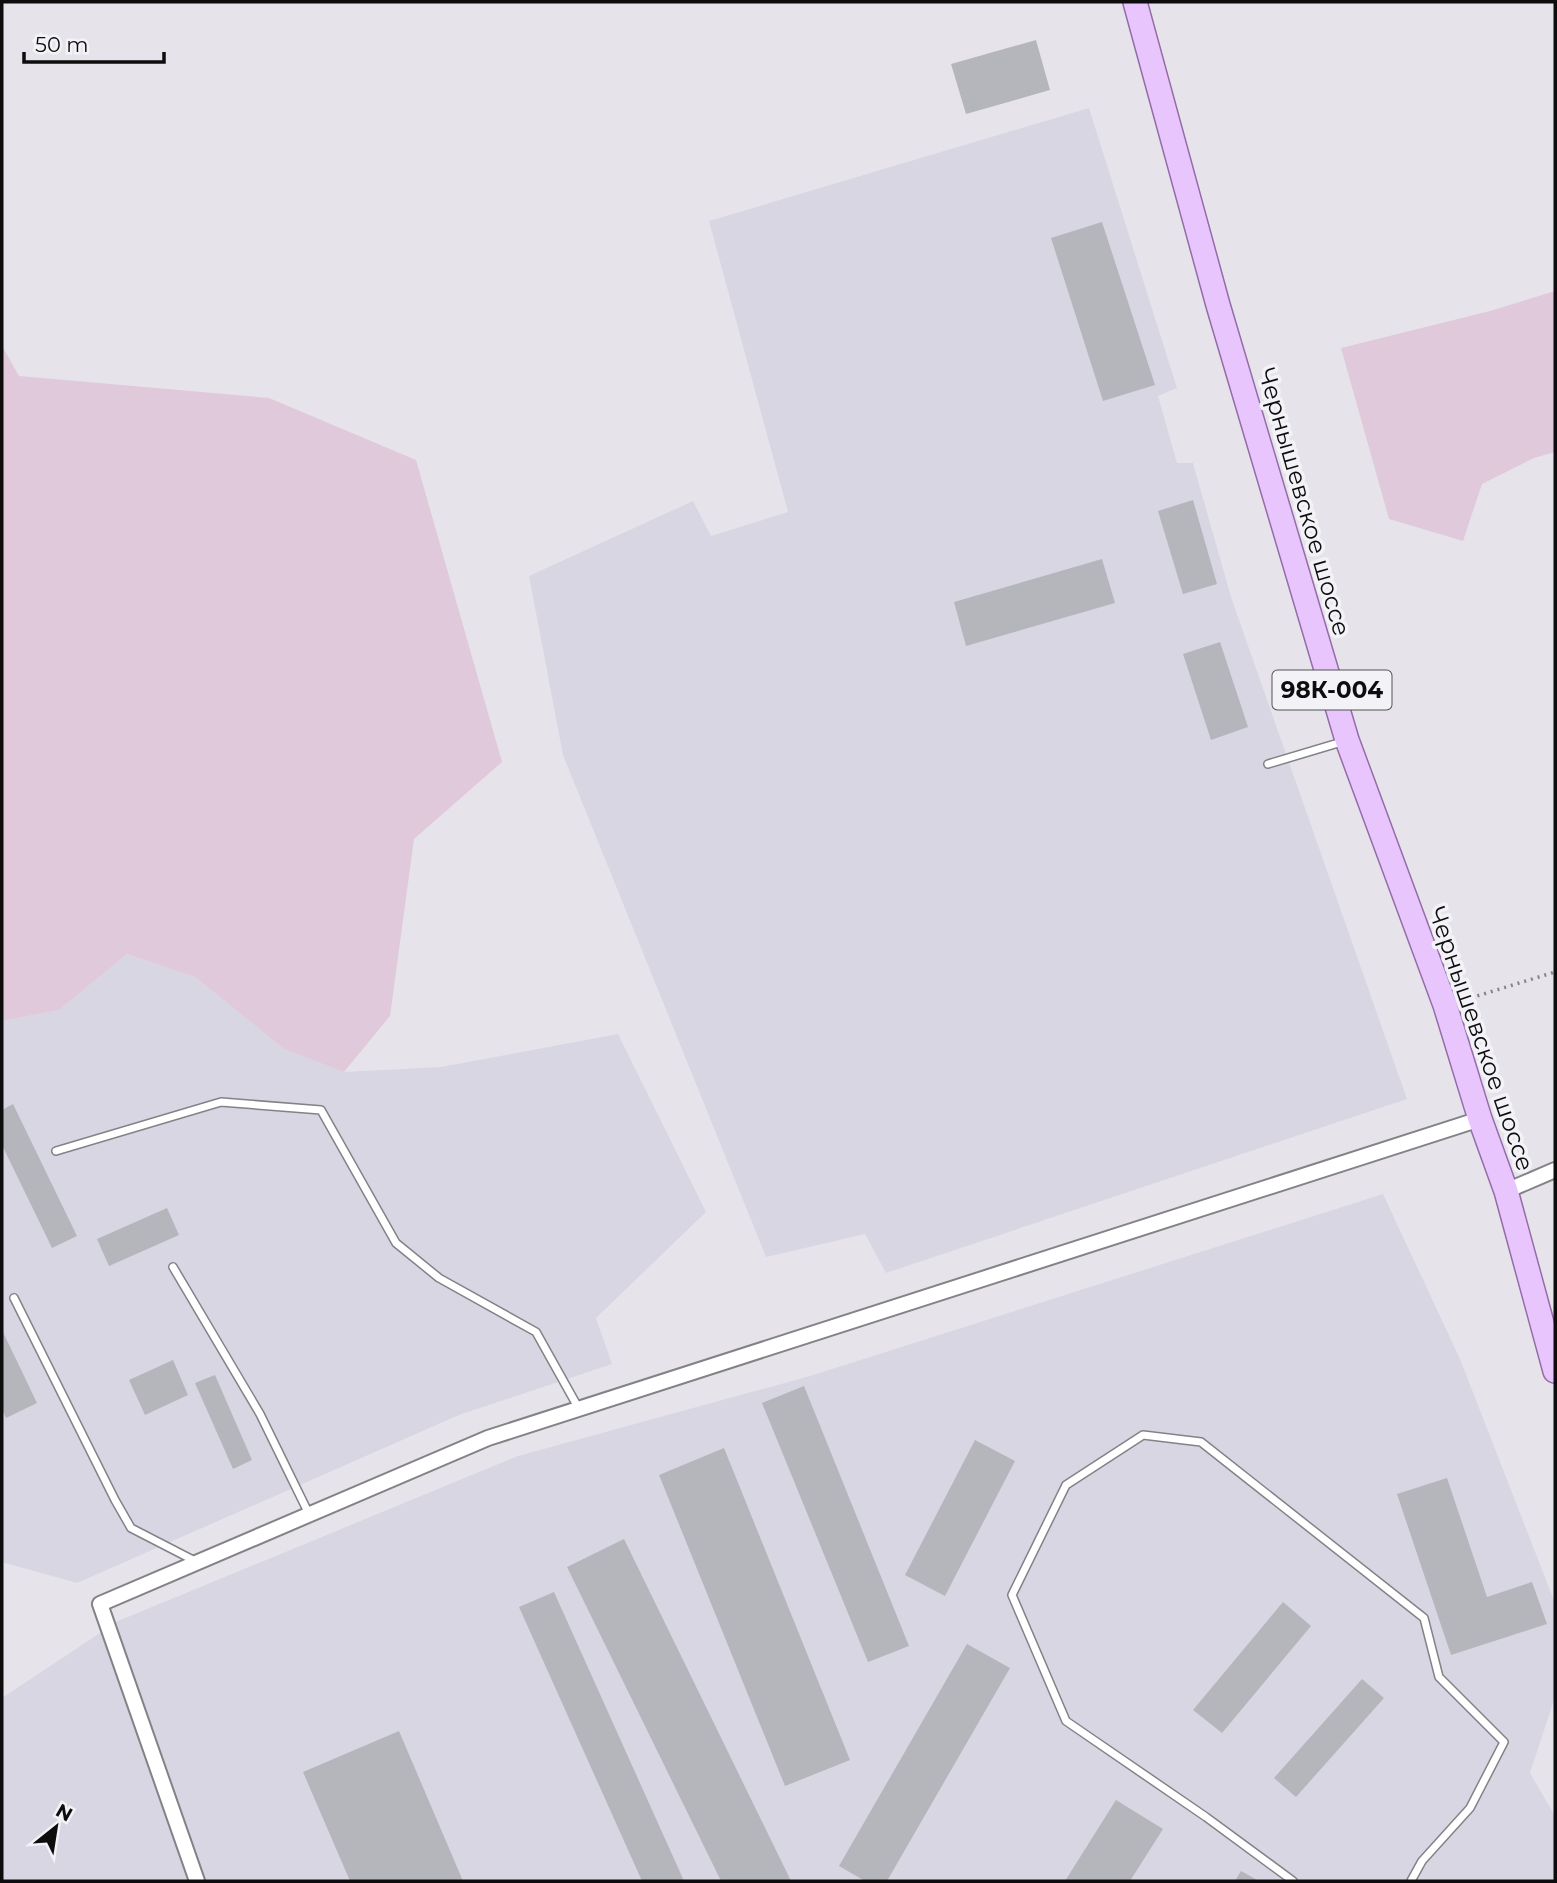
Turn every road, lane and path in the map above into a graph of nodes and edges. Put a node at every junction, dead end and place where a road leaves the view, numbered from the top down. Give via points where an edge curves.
1 (1135, 2) edge
2 (1347, 740) junction
3 (1268, 764) dead end
4 (1555, 972) edge
5 (1445, 1005) junction
6 (1480, 1119) junction
7 (56, 1151) dead end
8 (1555, 1170) edge
9 (1506, 1191) junction
10 (173, 1267) dead end
11 (14, 1298) dead end
12 (1555, 1371) edge
13 (579, 1409) junction
14 (310, 1514) junction
15 (198, 1562) junction
16 (198, 1881) edge
17 (1293, 1881) edge
18 (1411, 1881) edge

1 - 2 main road, Чернышевское шоссе / 98К-004 via 1218,305
2 - 3 lane
2 - 5 main road, Чернышевское шоссе / 98К-004
4 - 5 path
5 - 6 main road, Чернышевское шоссе / 98К-004
6 - 9 main road, Чернышевское шоссе / 98К-004
6 - 13 street
7 - 13 lane via 221,1102 321,1110 396,1243 439,1278 536,1332
8 - 9 street
9 - 12 main road, Чернышевское шоссе / 98К-004
10 - 14 lane via 260,1414
11 - 15 lane via 131,1528
13 - 14 street via 488,1438
14 - 15 street
15 - 16 street via 100,1604
17 - 18 lane via 1066,1721 1012,1595 1066,1485 1143,1434 1201,1442 1424,1618 1439,1677 1504,1742 1470,1808 1422,1861

